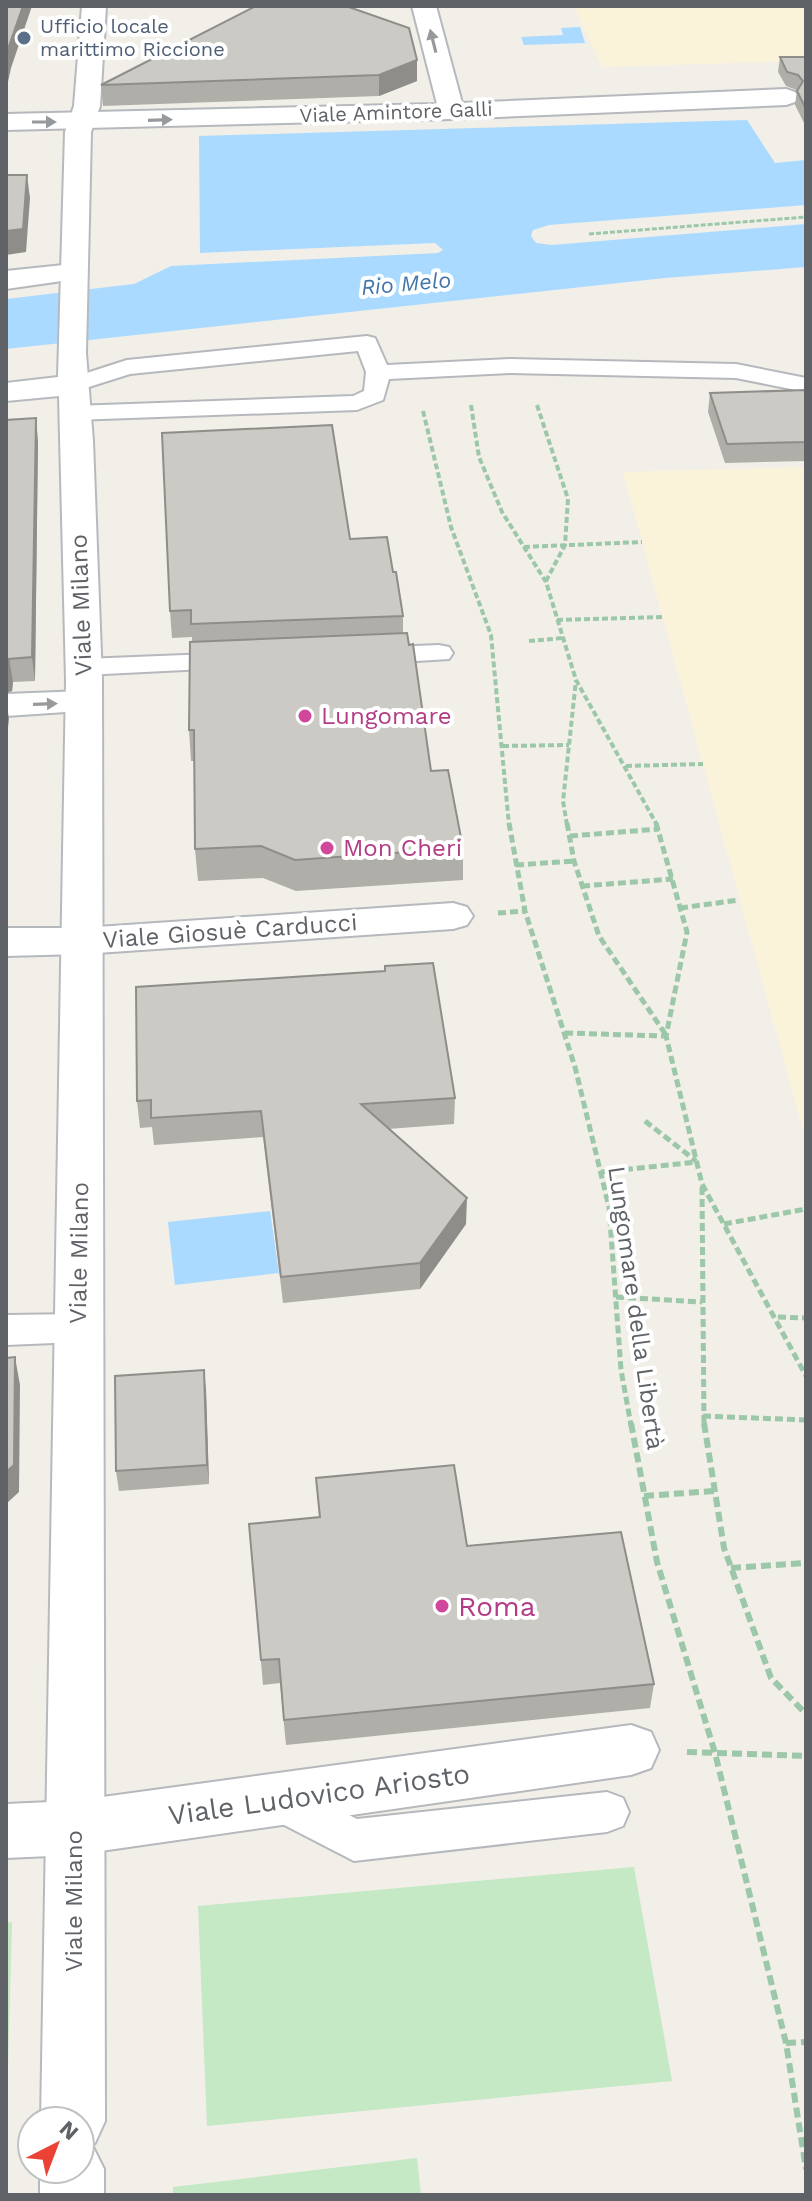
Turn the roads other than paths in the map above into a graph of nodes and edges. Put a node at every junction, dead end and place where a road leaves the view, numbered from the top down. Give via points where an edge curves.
1 (94, 6) edge
2 (424, 6) edge
3 (786, 97) edge
4 (451, 111) junction
5 (6, 122) edge
6 (83, 122) junction
7 (6, 280) edge
8 (73, 280) junction
9 (73, 381) junction
10 (376, 384) junction
11 (806, 385) edge
12 (6, 392) edge
13 (439, 653) dead end
14 (346, 657) edge
15 (269, 660) edge
16 (84, 685) junction
17 (6, 705) edge
18 (453, 916) dead end
19 (82, 941) junction
20 (6, 942) edge
21 (78, 1328) junction
22 (6, 1330) edge
23 (631, 1750) dead end
24 (277, 1799) junction
25 (607, 1812) dead end
26 (73, 1828) junction
27 (6, 1831) edge
28 (73, 2105) edge

1 - 6 street, Viale Milano
4 -> 2 street
3 - 4 street, Viale Amintore Galli
6 -> 4 street, Viale Amintore Galli
5 -> 6 street, Viale Amintore Galli
6 - 8 street, Viale Milano via 78,132
7 - 8 street
8 - 9 street, Viale Milano
9 - 10 lane via 305,407 357,403
9 - 10 lane via 127,367 367,343
9 - 12 street
9 - 16 street, Viale Milano
10 - 11 lane via 510,366 736,371
13 - 14 lane
15 - 16 lane
17 -> 16 street
16 - 19 street, Viale Milano
18 - 19 street, Viale Giosuè Carducci
19 - 20 street, Viale Giosuè Carducci
19 - 21 street, Viale Milano
21 - 22 lane
21 - 26 street, Viale Milano
23 - 24 street, Viale Ludovico Ariosto
24 - 25 lane via 354,1840
24 - 26 street, Viale Ludovico Ariosto
26 - 27 street, Viale Ludovico Ariosto
26 - 28 street, Viale Milano

